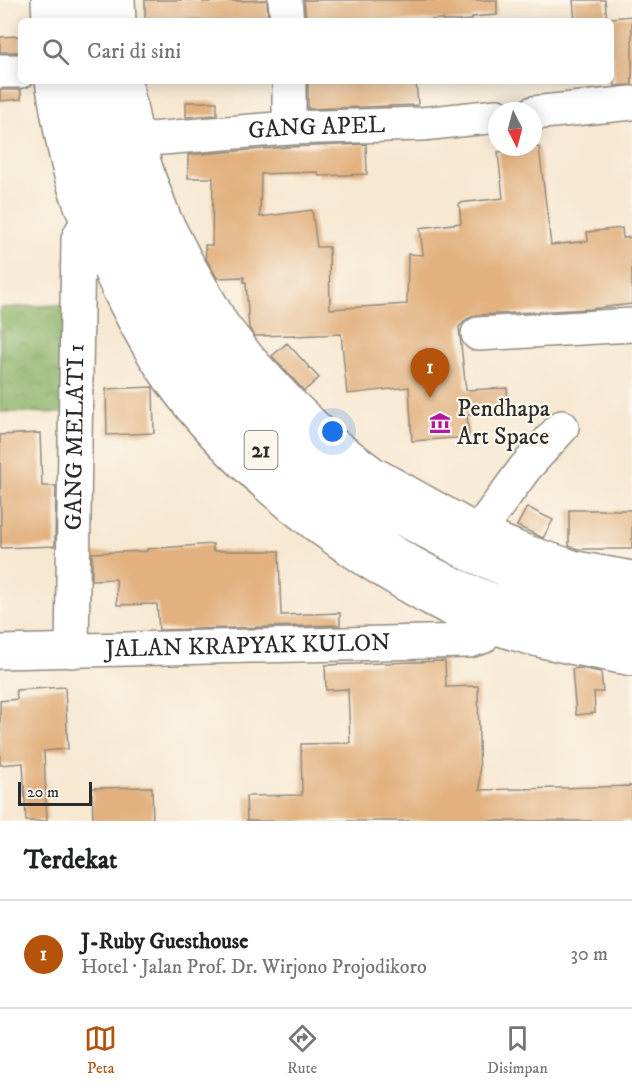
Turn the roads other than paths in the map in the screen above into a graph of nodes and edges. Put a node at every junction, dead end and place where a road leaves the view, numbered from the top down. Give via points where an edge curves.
1 (48, 0) edge
2 (64, 0) edge
3 (95, 0) edge
4 (118, 0) edge
5 (285, 0) edge
6 (49, 18) edge
7 (66, 18) edge
8 (96, 18) edge
9 (119, 18) edge
10 (287, 18) edge
11 (18, 70) edge
12 (0, 71) edge
13 (52, 84) edge
14 (74, 84) edge
15 (102, 84) edge
16 (126, 84) edge
17 (289, 84) edge
18 (632, 103) edge
19 (542, 112) edge
20 (488, 117) edge
21 (290, 128) junction
22 (137, 140) junction
23 (90, 226) junction
24 (632, 325) edge
25 (478, 334) dead end
26 (562, 427) dead end
27 (478, 531) junction
28 (632, 578) edge
29 (632, 601) edge
30 (490, 626) junction
31 (632, 633) edge
32 (72, 651) junction
33 (0, 652) edge
34 (632, 659) edge

1 - 6 main road
2 - 7 main road
3 - 8 main road
4 - 9 main road
5 - 10 main road
11 - 12 main road
13 - 23 main road via 78,200
14 - 31 main road, 21 via 89,163 142,290 186,367 276,465 347,522 459,587 513,607
15 - 29 main road, 21 via 123,166 170,284 216,354 310,455 383,509 467,553 528,579
16 - 22 main road
17 - 21 main road
18 - 19 main road
20 - 21 main road, GANG APEL
21 - 22 main road, GANG APEL
22 - 27 main road via 148,178 186,261 222,324 250,360 340,449 372,473
23 - 30 main road via 128,310 162,367 197,414 260,479 362,557 447,607
23 - 32 main road, GANG MELATI 1 via 78,239
24 - 25 main road
26 - 27 main road via 525,468
27 - 28 main road via 576,568
30 - 32 main road, JALAN KRAPYAK KULON via 482,637 469,641
30 - 34 main road
32 - 33 main road, JALAN KRAPYAK KULON

